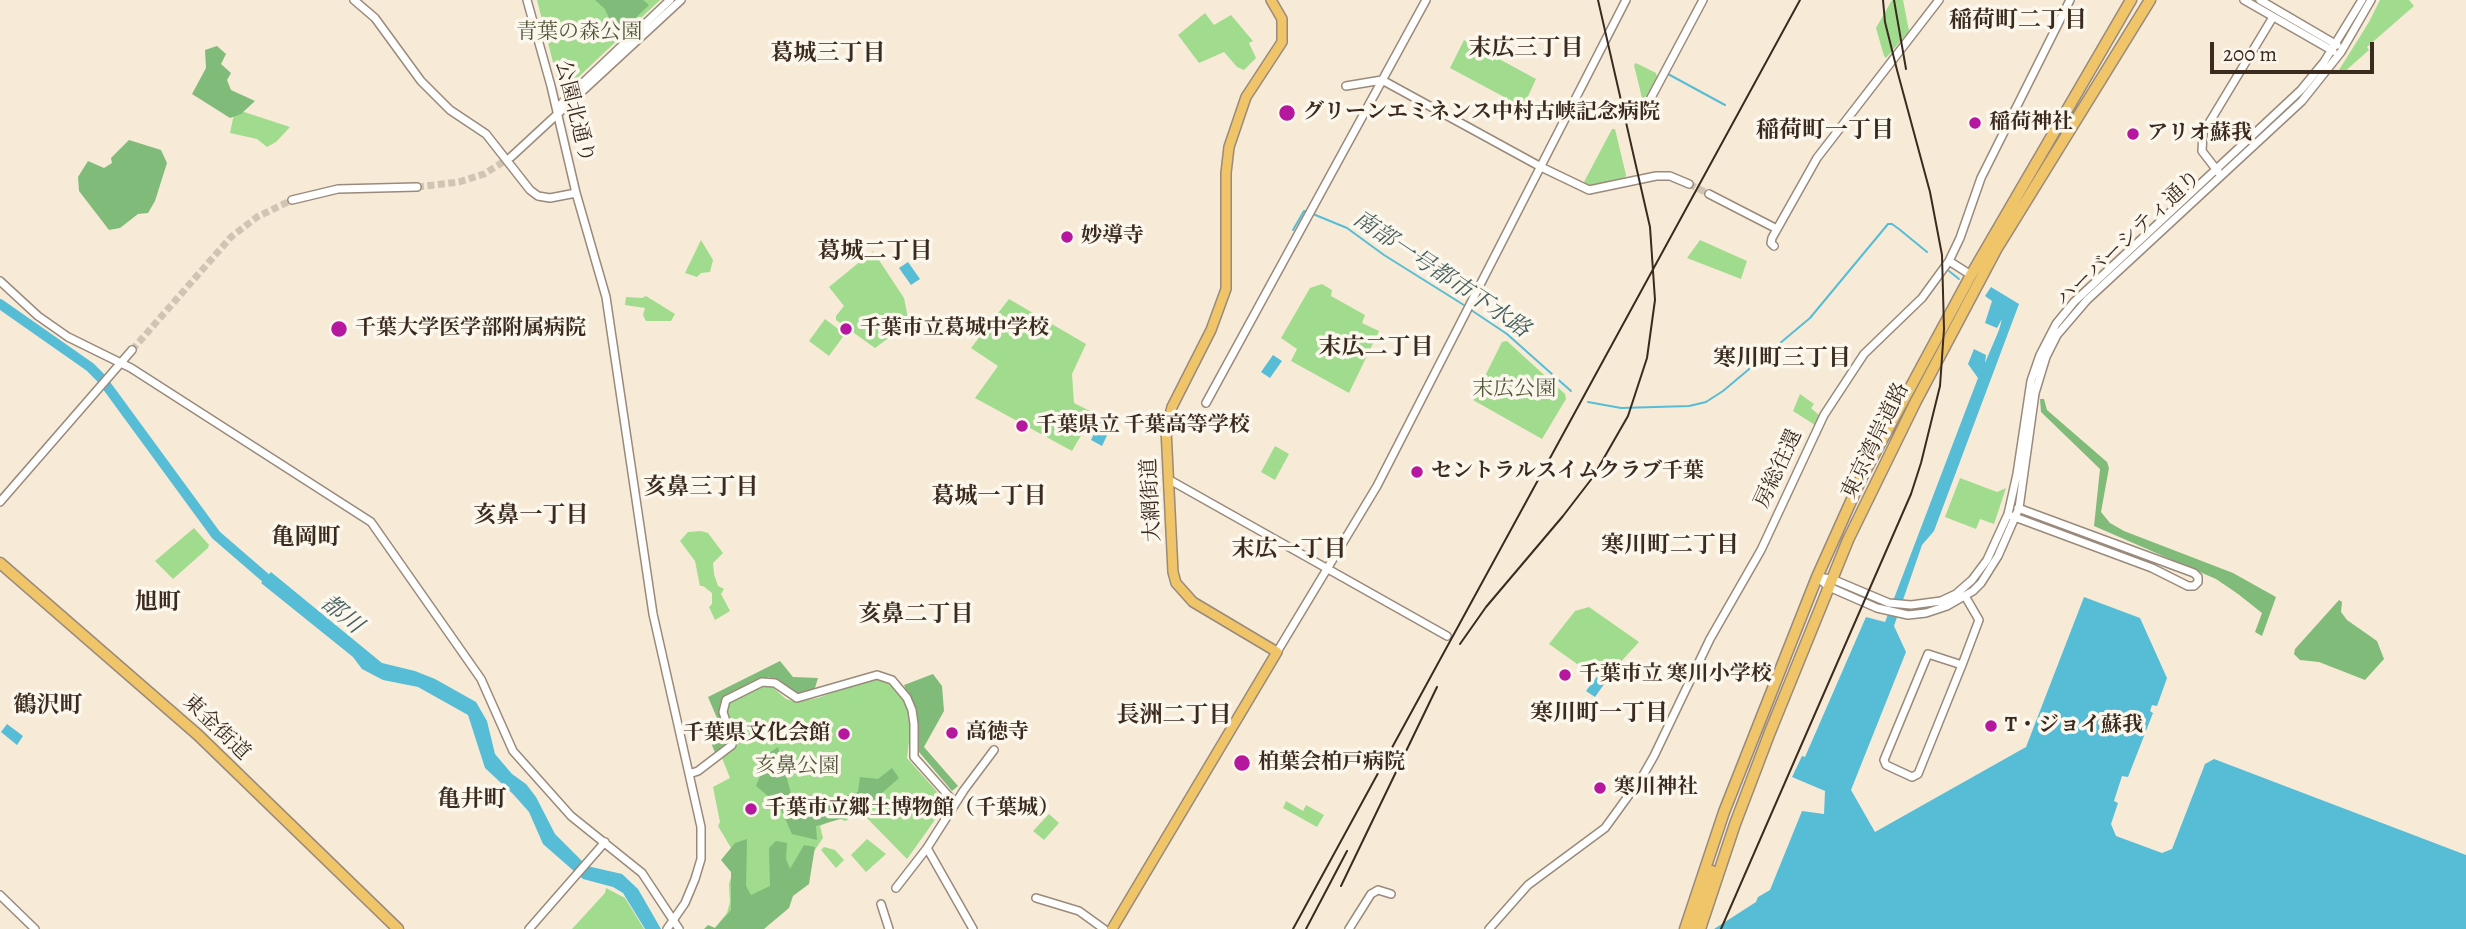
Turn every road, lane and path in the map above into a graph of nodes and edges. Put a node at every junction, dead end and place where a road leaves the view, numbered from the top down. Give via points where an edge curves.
1 (354, 0) edge
2 (527, 0) edge
3 (670, 0) edge
4 (681, 0) edge
5 (1271, 0) edge
6 (1426, 0) edge
7 (1626, 0) edge
8 (1703, 0) edge
9 (1939, 0) edge
10 (2070, 0) edge
11 (2131, 0) edge
12 (2150, 0) edge
13 (2244, 0) edge
14 (2260, 0) edge
15 (2362, 0) edge
16 (2371, 0) edge
17 (2273, 17) junction
18 (2336, 43) junction
19 (2331, 50) junction
20 (2341, 52) junction
21 (1382, 80) junction
22 (1346, 86) dead end
23 (1644, 111) dead end
24 (558, 113) junction
25 (512, 156) tunnel mouth
26 (1541, 167) junction
27 (2219, 173) junction
28 (1689, 184) tunnel mouth
29 (417, 187) tunnel mouth
30 (576, 193) junction
31 (1709, 194) tunnel mouth
32 (292, 200) tunnel mouth
33 (1777, 229) junction
34 (1774, 246) dead end
35 (1949, 261) junction
36 (1970, 275) junction
37 (0, 281) edge
38 (132, 350) tunnel mouth
39 (120, 363) junction
40 (1206, 403) dead end
41 (1168, 480) junction
42 (0, 502) edge
43 (2010, 506) junction
44 (2019, 509) junction
45 (2012, 516) junction
46 (0, 563) edge
47 (1327, 569) junction
48 (1817, 577) junction
49 (1830, 583) junction
50 (1965, 596) junction
51 (1888, 607) junction
52 (1447, 636) dead end
53 (1277, 652) junction
54 (1962, 666) junction
55 (1770, 732) junction
56 (994, 750) dead end
57 (689, 774) junction
58 (955, 803) junction
59 (605, 842) junction
60 (927, 848) junction
61 (896, 888) dead end
62 (1391, 894) dead end
63 (0, 895) edge
64 (1036, 898) dead end
65 (881, 904) dead end
66 (674, 920) junction
67 (668, 928) edge
68 (35, 929) edge
69 (398, 929) edge
70 (529, 929) edge
71 (679, 929) edge
72 (888, 929) edge
73 (973, 929) edge
74 (1104, 929) edge
75 (1112, 929) edge
76 (1349, 929) edge
77 (1489, 929) edge
78 (1685, 929) edge
79 (1693, 929) edge
80 (1700, 929) edge

1 - 30 street via 375,18 421,81 450,110 486,134 530,190 544,198
2 - 24 street, 公園北通り
3 - 24 street via 561,104
4 - 24 street
5 - 41 main road, 大網街道 via 1282,19 1282,42 1246,97 1229,147 1226,289 1169,414
6 - 21 street
7 - 26 street
8 - 23 street
9 - 33 street via 1817,158
10 - 35 street, 房総往還 via 1977,186
11 - 36 highway, 東京湾岸道路
12 - 49 highway, 東京湾岸道路 via 1984,271
13 - 17 street
14 - 18 street
15 - 18 street, ハーバーシティ通り
16 - 20 street, ハーバーシティ通り
17 - 19 street
17 - 27 street via 2203,133 2202,151
18 - 19 street, ハーバーシティ通り
18 - 20 street
19 - 20 street
19 - 27 street, ハーバーシティ通り via 2301,90
20 - 27 street, ハーバーシティ通り via 2297,106
21 - 22 street
21 - 26 street
21 - 40 street
24 - 25 street
24 - 30 street, 公園北通り
26 - 28 street via 1589,190 1657,176
26 - 47 street via 1377,486
27 - 43 street, ハーバーシティ通り via 2074,302 2056,324 2031,381
27 - 44 street, ハーバーシティ通り via 2087,300 2057,335 2035,393
29 - 32 street via 338,189
30 - 57 street, 公園北通り via 606,297 653,614
31 - 33 street
33 - 34 street via 1771,240
35 - 36 street
35 - 77 street, 房総往還 via 1922,298 1864,354 1824,415 1654,756 1623,805 1600,834 1519,894
36 - 48 highway, 東京湾岸道路 via 1870,462
37 - 39 street via 68,337
38 - 39 street
39 - 42 street
39 - 59 street via 371,522 481,679 513,751 561,806
41 - 47 street
41 - 53 main road, 大網街道 via 1173,572 1180,589 1193,602
43 - 44 street
43 - 45 street, ハーバーシティ通り
44 - 45 street, ハーバーシティ通り
44 - 45 street via 2199,577 2194,586 2188,586
45 - 50 street, ハーバーシティ通り via 1989,573
45 - 51 street, ハーバーシティ通り via 1968,584 1941,601
46 - 69 highway, 東金街道 via 198,735
47 - 52 street
47 - 53 street
48 - 49 street
48 - 78 highway, 東京湾岸道路 via 1724,812
49 - 51 street
49 - 55 highway, 東京湾岸道路
50 - 51 street, ハーバーシティ通り via 1915,615
50 - 54 street via 1979,620
53 - 75 main road
54 - 54 street via 1928,654 1884,760 1886,765 1912,777 1918,774
55 - 79 highway via 1748,774
55 - 80 highway, 東京湾岸道路
56 - 58 street
57 - 58 street via 732,745 723,712 726,700 762,682 775,683 797,698 877,675 892,681 907,698 914,724 914,757
57 - 66 street, 公園北通り via 701,827 701,859
58 - 60 street
59 - 66 street via 642,873
59 - 70 street
60 - 61 street
60 - 73 street
62 - 76 street via 1378,890 1371,894
63 - 68 street
64 - 74 street via 1079,911
65 - 72 street
66 - 67 street, 公園北通り
66 - 71 street

